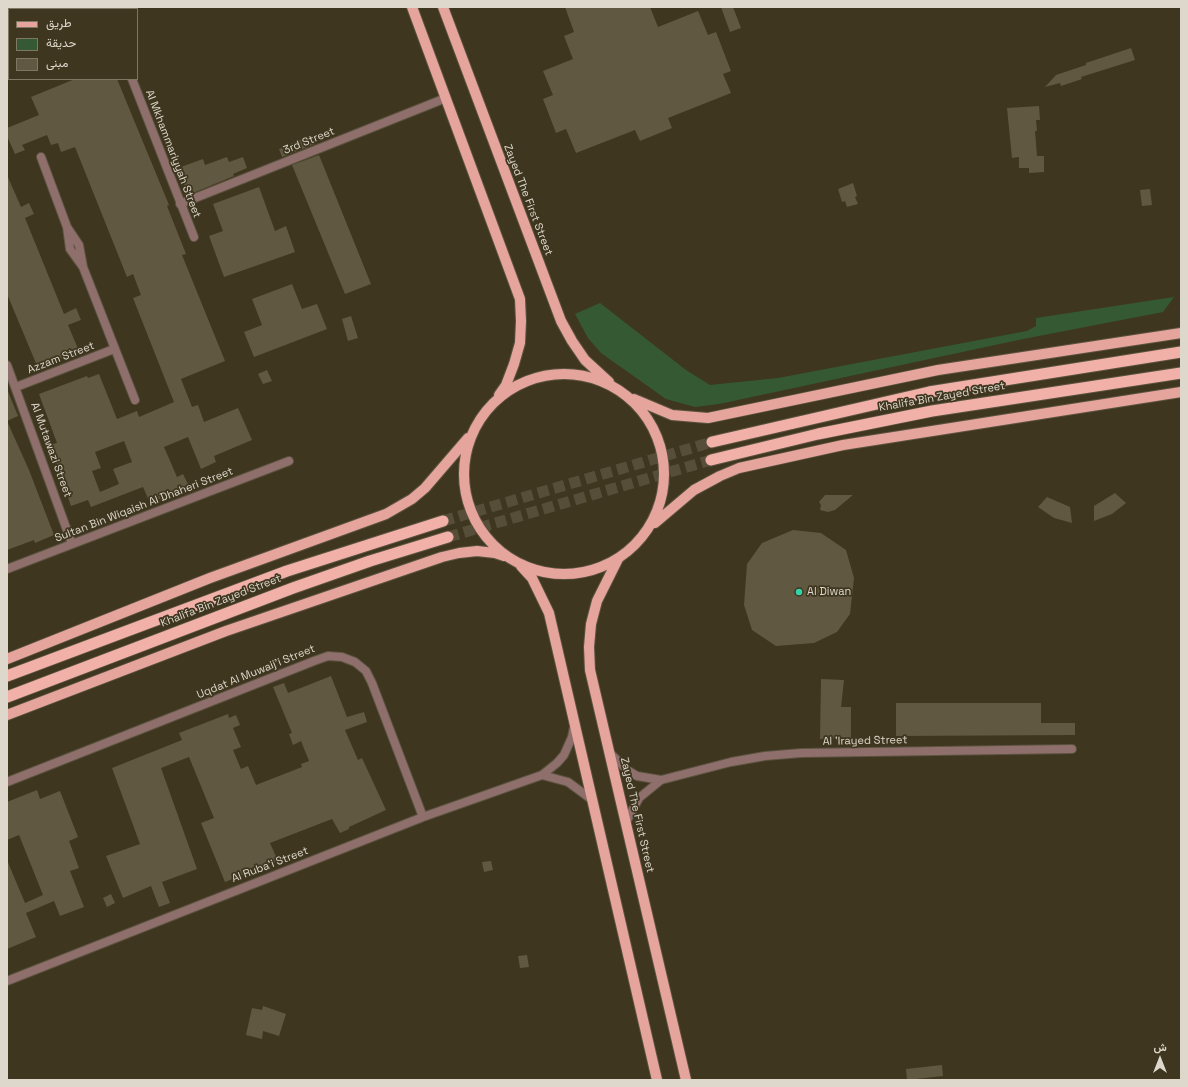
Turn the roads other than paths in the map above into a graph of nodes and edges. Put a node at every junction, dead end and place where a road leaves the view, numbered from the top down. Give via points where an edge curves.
1 (412, 7) edge
2 (443, 7) edge
3 (132, 80) edge
4 (446, 98) junction
5 (41, 157) dead end
6 (180, 204) junction
7 (194, 236) dead end
8 (1181, 333) edge
9 (114, 349) junction
10 (1181, 352) edge
11 (7, 364) edge
12 (1181, 372) edge
13 (16, 387) junction
14 (615, 388) junction
15 (1181, 392) edge
16 (624, 394) junction
17 (135, 400) dead end
18 (494, 403) junction
19 (472, 433) junction
20 (712, 442) tunnel mouth
21 (711, 460) tunnel mouth
22 (289, 461) dead end
23 (443, 520) tunnel mouth
24 (649, 528) junction
25 (448, 537) tunnel mouth
26 (72, 544) junction
27 (619, 558) junction
28 (515, 562) junction
29 (7, 569) edge
30 (7, 659) edge
31 (7, 676) edge
32 (7, 697) edge
33 (7, 715) edge
34 (574, 727) junction
35 (1072, 749) dead end
36 (610, 753) junction
37 (542, 775) junction
38 (661, 780) junction
39 (7, 782) edge
40 (591, 799) junction
41 (423, 818) junction
42 (626, 822) junction
43 (7, 981) edge
44 (656, 1080) edge
45 (686, 1080) edge

1 - 4 main road
2 - 14 main road, Zayed The First Street via 561,321 585,360
3 - 6 street, Al Mkhammariyyah Street
4 - 6 street, 3rd Street
4 - 18 main road via 520,299 520,343 506,385
5 - 9 street via 67,227 70,249 83,267
6 - 7 street, Al Mkhammariyyah Street
8 - 16 main road via 938,370 708,418 672,415
9 - 13 street, Azzam Street
9 - 17 street
10 - 20 highway, Khalifa Bin Zayed Street via 929,392
11 - 13 street, Al Mutawazi Street
12 - 21 highway, Khalifa Bin Zayed Street via 932,411 818,434
13 - 26 street, Al Mutawazi Street
14 - 16 main road
14 - 18 main road via 578,375 551,375 514,387
15 - 24 main road via 843,445 739,468 694,490
16 - 24 main road via 641,409 654,428 664,462 663,496
18 - 19 main road
19 - 28 main road via 464,471 470,510 482,533 500,552
19 - 30 main road via 425,488 386,514 210,578
22 - 26 street, Sultan Bin Wiqaish Al Dhaheri Street
23 - 31 highway, Khalifa Bin Zayed Street via 287,571
24 - 27 main road via 633,548
25 - 32 highway, Khalifa Bin Zayed Street via 293,588
26 - 29 street, Sultan Bin Wiqaish Al Dhaheri Street
27 - 28 main road via 591,571 570,574 539,571
27 - 36 main road, Zayed The First Street via 597,601 589,647 595,696
28 - 33 main road via 495,553 477,551 442,558 226,631
28 - 34 main road via 532,578 549,613
34 - 37 street, Al Ruba'i Street via 564,755
34 - 40 main road
35 - 38 street, Al 'Irayed Street via 801,753 732,762
36 - 38 street, Al 'Irayed Street via 626,770 649,779
36 - 42 main road, Zayed The First Street
37 - 40 street via 568,782
37 - 41 street, Al Ruba'i Street
38 - 42 street, Al 'Irayed Street via 639,798
39 - 41 street, Uqdat Al Muwaij'i Street via 314,661 328,656 342,657 355,662 366,671
40 - 44 main road
41 - 43 street, Al Ruba'i Street
42 - 45 main road, Zayed The First Street

